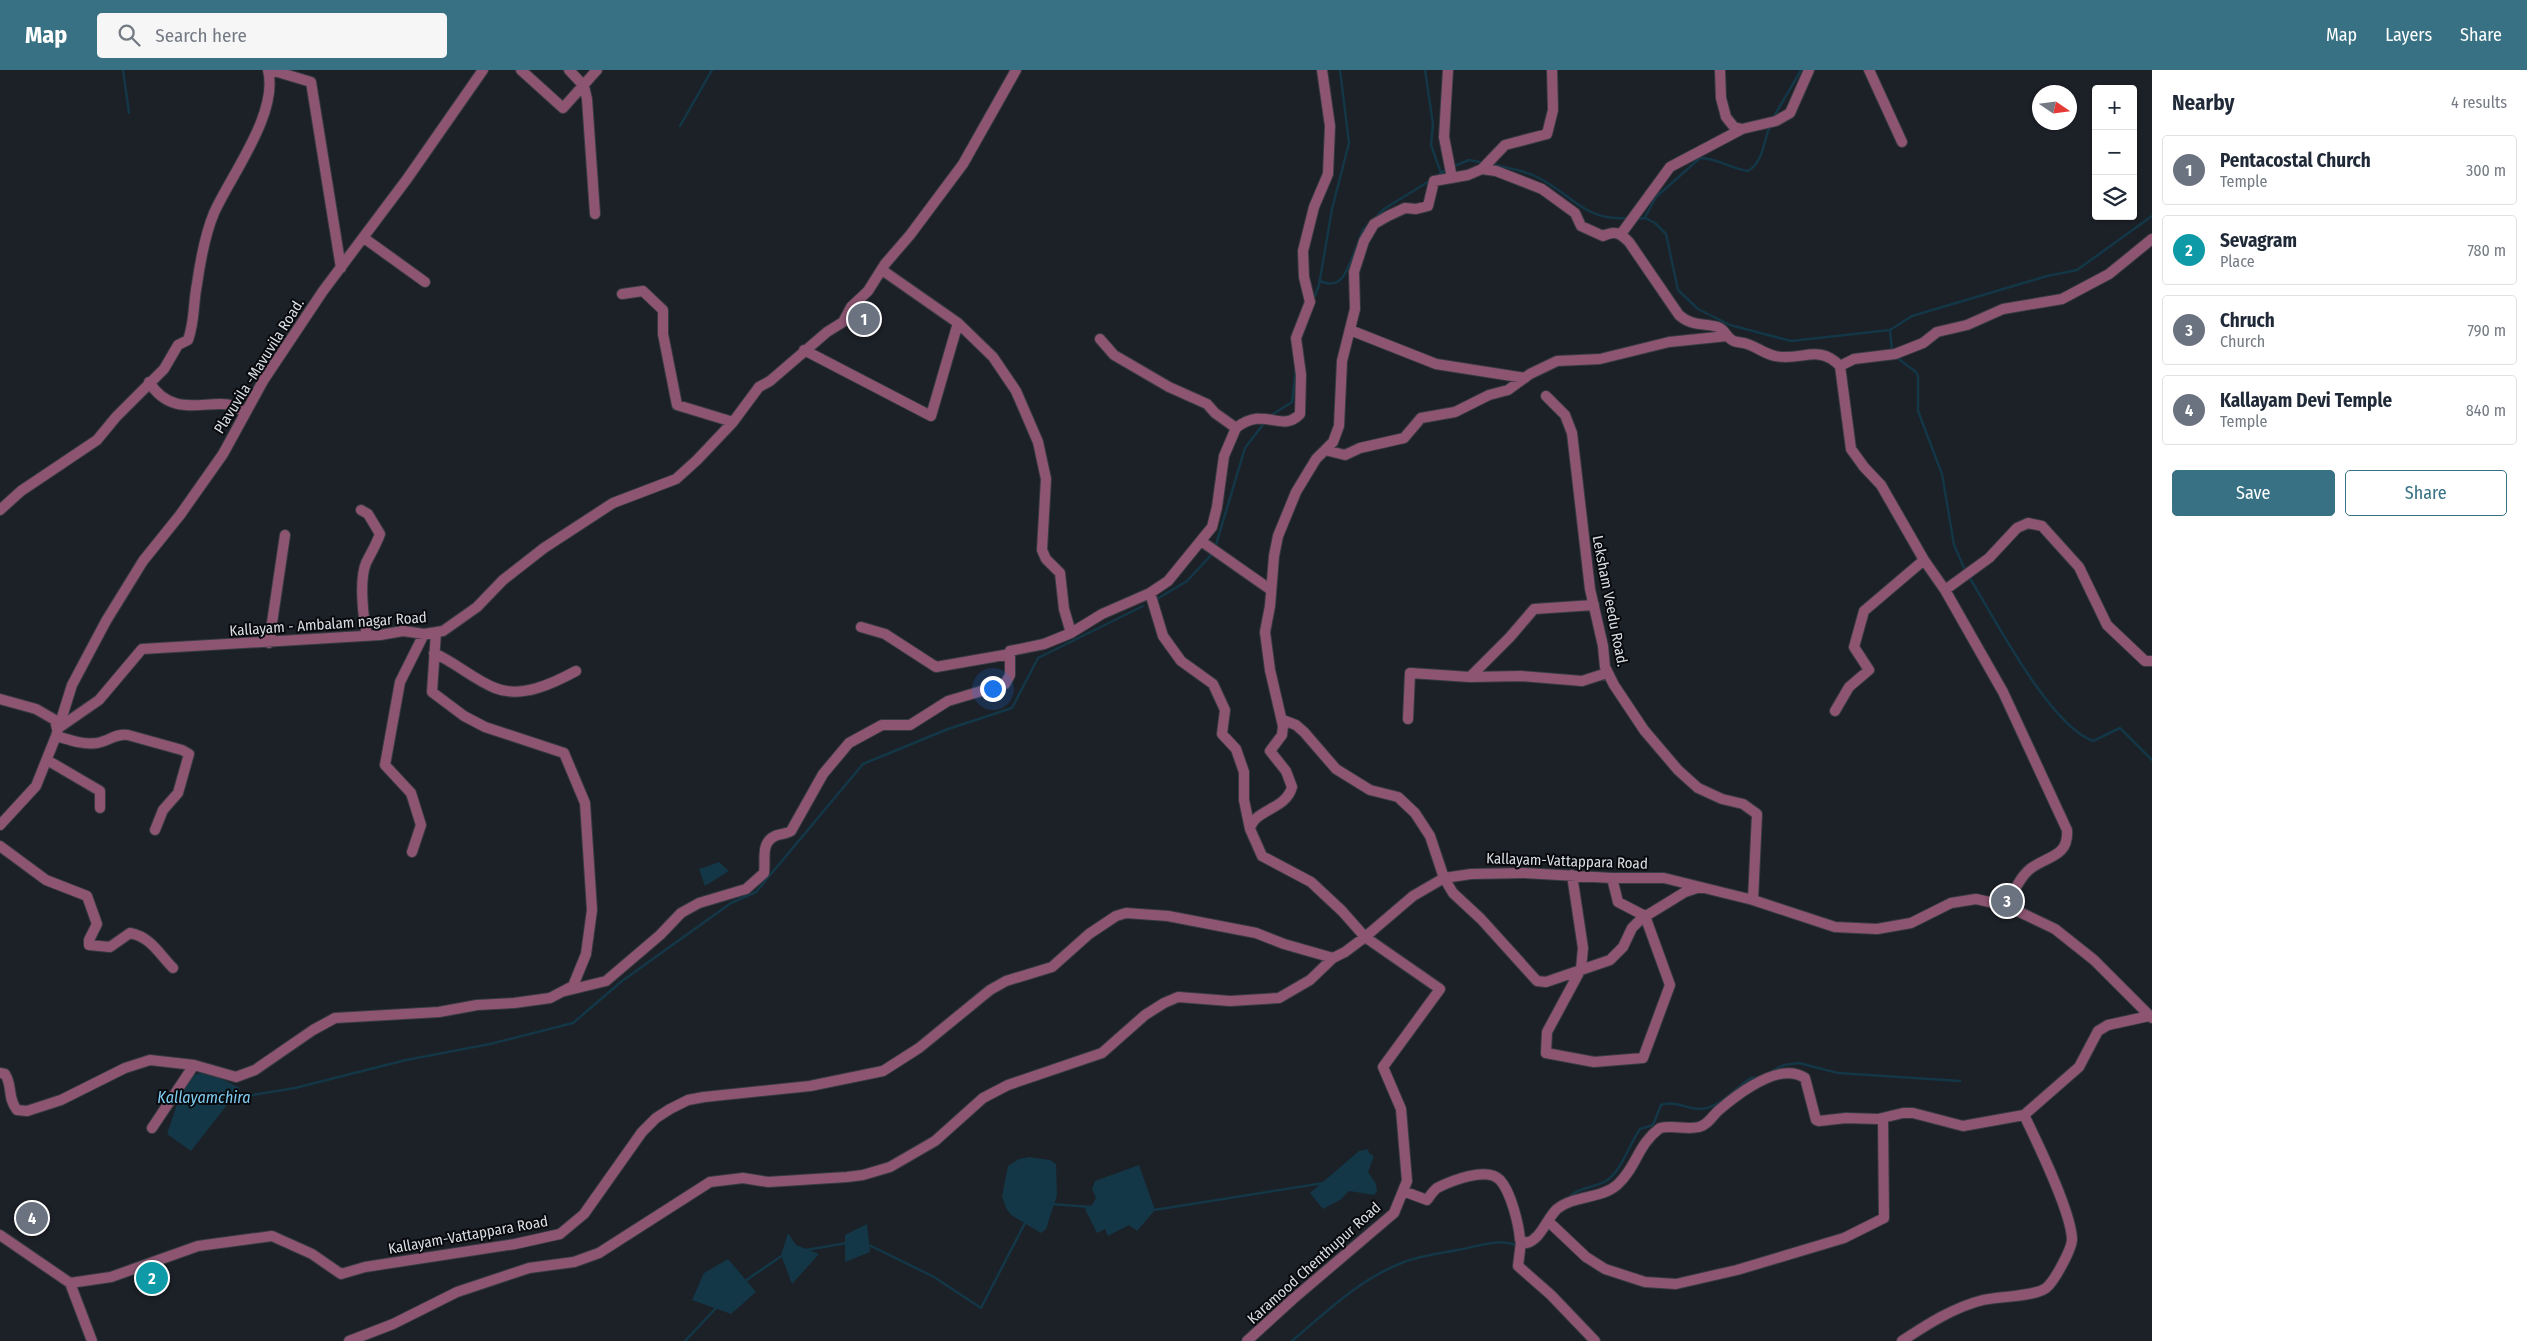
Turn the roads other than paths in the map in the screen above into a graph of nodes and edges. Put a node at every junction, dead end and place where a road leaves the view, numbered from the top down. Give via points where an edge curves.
1 (268, 70) edge
2 (271, 70) edge
3 (483, 70) edge
4 (521, 70) edge
5 (569, 70) edge
6 (597, 70) edge
7 (1016, 70) edge
8 (1322, 70) edge
9 (1448, 70) edge
10 (1552, 70) edge
11 (1720, 70) edge
12 (1810, 70) edge
13 (1869, 70) edge
14 (584, 86) junction
15 (1742, 129) junction
16 (1902, 142) dead end
17 (1482, 169) junction
18 (1452, 178) junction
19 (595, 214) dead end
20 (1621, 234) junction
21 (364, 238) junction
22 (2152, 239) edge
23 (341, 268) junction
24 (882, 270) junction
25 (425, 282) dead end
26 (622, 294) dead end
27 (958, 323) junction
28 (1350, 330) junction
29 (1727, 336) junction
30 (1100, 339) dead end
31 (804, 350) junction
32 (1840, 366) junction
33 (1525, 378) junction
34 (149, 382) junction
35 (1546, 396) dead end
36 (245, 414) junction
37 (733, 422) junction
38 (1237, 427) junction
39 (1325, 450) junction
40 (0, 510) edge
41 (361, 510) dead end
42 (286, 535) dead end
43 (1201, 541) junction
44 (1924, 560) junction
45 (1271, 590) junction
46 (1945, 590) junction
47 (1150, 593) junction
48 (1594, 605) junction
49 (860, 627) dead end
50 (436, 632) junction
51 (1071, 633) junction
52 (367, 634) junction
53 (424, 634) junction
54 (269, 643) junction
55 (434, 653) junction
56 (1010, 654) junction
57 (2152, 661) edge
58 (576, 671) dead end
59 (1607, 673) junction
60 (1470, 678) junction
61 (0, 699) edge
62 (1835, 712) dead end
63 (1408, 719) dead end
64 (1283, 720) junction
65 (57, 733) junction
66 (47, 760) junction
67 (100, 808) dead end
68 (0, 825) edge
69 (1250, 829) junction
70 (155, 830) dead end
71 (0, 846) edge
72 (412, 852) dead end
73 (1572, 875) junction
74 (1444, 878) junction
75 (1612, 878) junction
76 (1703, 886) junction
77 (1753, 900) junction
78 (2007, 906) junction
79 (1645, 916) junction
80 (1365, 937) junction
81 (1333, 958) junction
82 (173, 968) dead end
83 (1581, 969) junction
84 (565, 992) junction
85 (2151, 1017) edge
86 (194, 1065) junction
87 (0, 1073) edge
88 (2024, 1115) junction
89 (1883, 1118) junction
90 (152, 1128) dead end
91 (1403, 1191) junction
92 (1548, 1221) junction
93 (0, 1235) edge
94 (1520, 1237) junction
95 (70, 1283) junction
96 (92, 1341) edge
97 (349, 1341) edge
98 (1247, 1341) edge
99 (1595, 1341) edge
100 (1902, 1341) edge

1 - 34 street via 270,80 262,119 213,214 196,284 193,325 188,340 178,345 164,369
2 - 23 street via 312,82
3 - 21 street, Plavuvila -Mavuvila Road.
4 - 14 street via 563,108
5 - 14 street
6 - 14 street
7 - 24 street, Kallayam - Ambalam nagar Road via 963,164
8 - 38 street via 1330,126 1328,174 1314,207 1303,250 1304,277 1310,302 1296,338 1301,375 1300,414 1284,422 1259,416
9 - 18 street via 1444,137
10 - 17 street via 1553,110 1547,134 1505,145
11 - 15 street via 1721,98 1726,117 1734,127
12 - 15 street via 1790,113 1776,121
13 - 16 street
14 - 19 street
15 - 20 street via 1670,167
17 - 18 street
17 - 20 street via 1496,171 1542,189 1576,213 1581,226 1597,235
18 - 28 street via 1432,183 1428,206 1397,211 1374,224 1354,272 1355,309
20 - 29 street via 1679,315 1687,322 1721,328
21 - 23 street, Plavuvila -Mavuvila Road.
21 - 25 street
22 - 32 street via 2109,274 2060,299 2003,309 1967,325 1937,332 1923,343 1892,355 1854,359
23 - 36 street, Plavuvila -Mavuvila Road. via 263,381
24 - 27 street
24 - 31 street, Kallayam - Ambalam nagar Road via 868,291 851,307 843,322
26 - 37 street via 643,291 663,310 663,334 677,405
27 - 31 street via 931,416
27 - 51 street via 993,357 1016,391 1038,442 1046,479 1042,550 1060,573
28 - 33 street via 1436,364
28 - 39 street via 1342,361 1339,426 1333,442
29 - 32 street via 1775,356 1791,358 1810,353 1832,357
29 - 33 street via 1669,342 1600,359 1558,360
30 - 38 street via 1114,355 1169,387 1207,404
31 - 37 street, Kallayam - Ambalam nagar Road via 759,387
32 - 44 street via 1851,449 1881,485
33 - 39 street via 1508,390 1454,412 1421,418 1404,438 1344,455
34 - 36 street via 156,393 174,404 228,404 239,407
34 - 40 street via 97,440 21,491
35 - 48 street, Leksham Veedu Road. via 1565,415 1572,433
36 - 65 street, Plavuvila -Mavuvila Road. via 222,454 138,569 106,621 72,685
37 - 50 street, Kallayam - Ambalam nagar Road via 676,479 613,503 592,515 503,580 477,607 443,631
38 - 43 street via 1224,456 1212,527
39 - 45 street via 1308,471 1284,518 1274,556
41 - 52 street via 368,514 380,534 366,563 363,578 363,615
42 - 54 street
43 - 45 street
43 - 47 street via 1168,581
44 - 46 street
44 - 62 street via 1864,611 1854,647 1869,670 1849,687
45 - 64 street via 1265,632 1270,670
46 - 57 street via 1989,558 2017,528 2028,523 2042,526 2079,567 2107,625 2145,661
46 - 78 street via 2003,692 2067,830 2068,841 2061,851 2029,869 2017,884
47 - 51 street via 1102,614
47 - 69 street via 1163,636 1181,661 1213,684 1225,710 1222,734 1236,749 1244,772 1244,800
48 - 59 street, Leksham Veedu Road.
48 - 60 street via 1534,609
49 - 56 street via 885,634 936,667
50 - 53 street, Kallayam - Ambalam nagar Road
50 - 55 street
51 - 56 street via 1044,644 1011,650
52 - 53 street, Kallayam - Ambalam nagar Road via 403,631
52 - 54 street, Kallayam - Ambalam nagar Road
53 - 72 street via 400,682 385,765 411,793 420,825
54 - 65 street, Kallayam - Ambalam nagar Road via 142,650 99,700
55 - 58 street via 497,689 535,689
55 - 84 street via 432,692 485,728 564,753 585,804 592,906 586,954 572,986
56 - 84 street via 1010,675 1005,684 948,701 910,725 882,725 849,743 823,774 791,831 767,842 764,847 764,873 751,886 699,903 680,913 660,935 606,981
59 - 60 street via 1582,681 1499,675
59 - 77 street, Leksham Veedu Road. via 1644,730 1678,770 1698,788 1743,804 1757,814
60 - 63 street via 1410,673
61 - 65 street via 36,709 55,720
64 - 69 street via 1282,735 1270,751 1286,771 1292,784 1291,791 1286,800 1253,821
64 - 74 street via 1304,732 1336,769 1370,790 1398,797 1415,813 1430,836
65 - 66 street, Plavuvila -Mavuvila Road.
65 - 70 street via 78,743 97,743 120,734 128,735 189,754 178,793 163,810
66 - 67 street via 100,791
66 - 68 street, Plavuvila -Mavuvila Road. via 36,786
69 - 80 street via 1262,856 1311,882
71 - 82 street via 46,880 87,896 97,924 89,945 110,947 130,933 139,935 155,946
73 - 74 street, Kallayam-Vattappara Road via 1480,873
73 - 75 street, Kallayam-Vattappara Road
73 - 83 street via 1583,948
74 - 80 street, Kallayam-Vattappara Road via 1413,896
74 - 83 street via 1453,893 1537,981 1546,982
75 - 76 street, Kallayam-Vattappara Road via 1664,878
75 - 79 street via 1618,902
76 - 77 street, Kallayam-Vattappara Road
76 - 79 street via 1685,892
77 - 78 street, Kallayam-Vattappara Road via 1835,927 1877,929 1911,923 1951,903 1976,899
78 - 85 street, Kallayam-Vattappara Road via 2055,929 2094,960
79 - 83 street via 1632,928 1614,957
79 - 83 street via 1670,985 1643,1058 1594,1062 1546,1053 1546,1032
80 - 81 street, Kallayam-Vattappara Road
80 - 91 street, Karamood Chenthupur Road via 1440,989 1383,1067 1401,1109 1407,1181
81 - 95 street, Kallayam-Vattappara Road via 1256,933 1168,916 1126,913 1089,934 1052,967 1006,981 990,990 920,1048 882,1071 810,1086 688,1100 656,1118 642,1132 584,1214 560,1234 476,1251 365,1267 341,1274 312,1254 276,1237 254,1238 198,1246 111,1277
81 - 97 street via 1310,980 1279,998 1253,1001 1178,997 1164,1003 1145,1015 1102,1053 1008,1085 984,1098 935,1140 890,1167 847,1177 768,1182 743,1178 710,1182 599,1254 574,1262 529,1268 457,1292 393,1324
84 - 86 street via 550,998 439,1012 335,1018 255,1070 236,1078
85 - 88 street via 2108,1025 2098,1032 2079,1068
86 - 87 street via 150,1060 125,1068 61,1100 26,1111 17,1110 13,1105 9,1098 10,1080 6,1074
86 - 90 street
88 - 89 street via 1963,1126 1913,1113
88 - 100 street via 2064,1209 2072,1240 2057,1274 2045,1289 1972,1303
89 - 92 street via 1821,1124 1816,1120 1805,1078 1793,1073 1774,1075 1726,1105 1699,1127 1660,1128 1640,1148 1634,1163 1617,1185 1558,1208
89 - 92 street via 1884,1218 1844,1238 1737,1270 1676,1284 1645,1282 1605,1269 1586,1257
91 - 94 street via 1427,1200 1438,1188 1466,1177 1481,1174 1496,1177 1507,1192
91 - 98 street, Karamood Chenthupur Road via 1394,1213
92 - 94 street via 1531,1241
93 - 95 street
94 - 99 street via 1518,1266 1552,1295
95 - 96 street

